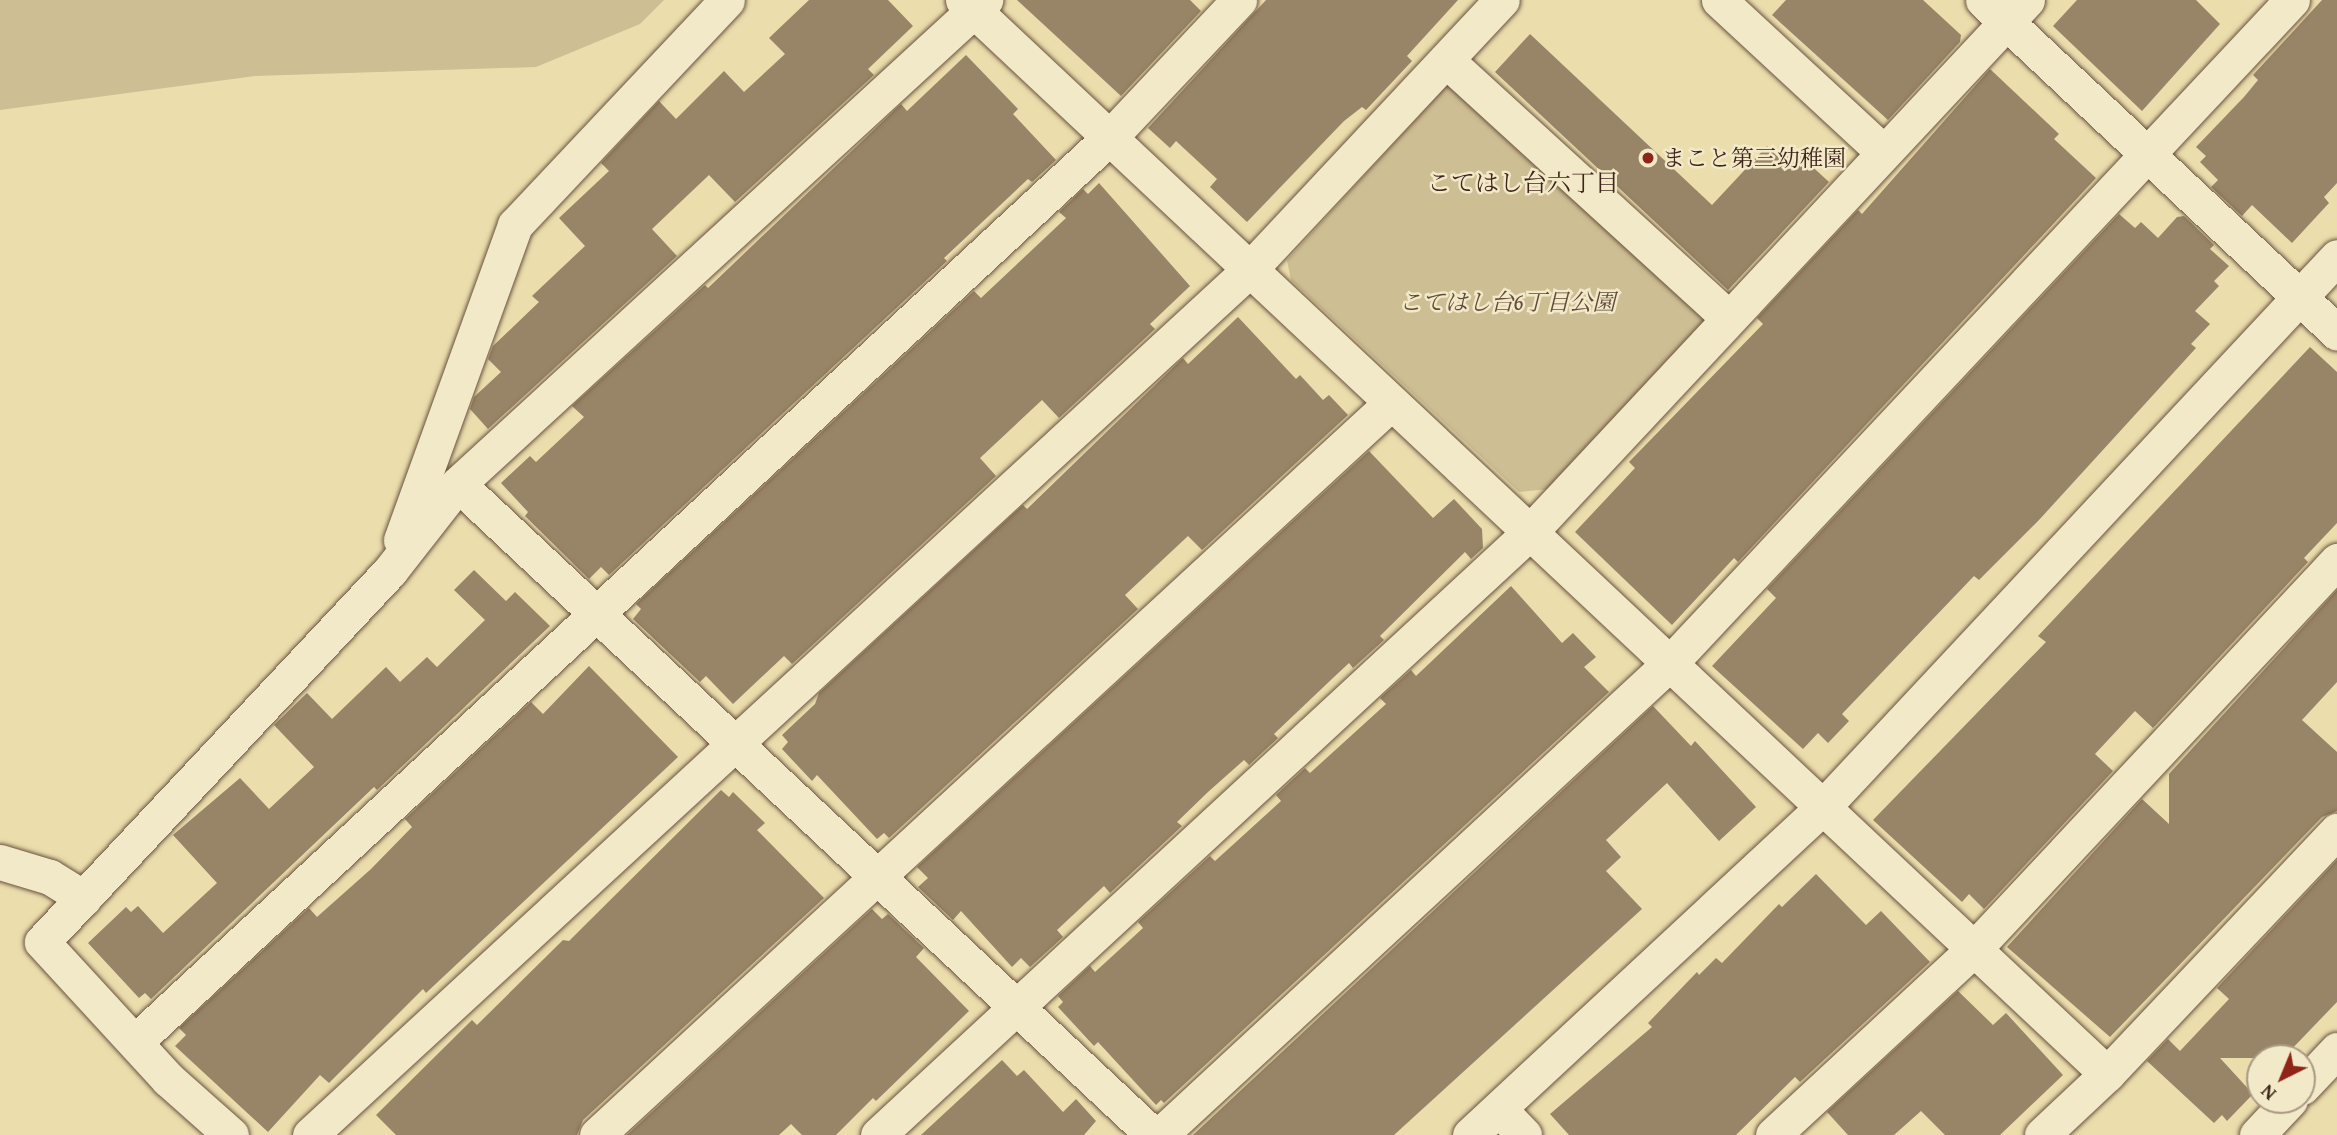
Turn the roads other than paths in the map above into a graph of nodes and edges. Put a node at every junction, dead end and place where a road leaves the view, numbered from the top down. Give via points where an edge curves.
1 (727, 0) edge
2 (1240, 0) edge
3 (1502, 0) edge
4 (1719, 0) edge
5 (2292, 0) edge
6 (974, 4) edge
7 (2005, 7) edge
8 (1446, 60) junction
9 (1109, 138) junction
10 (1883, 152) junction
11 (2147, 154) junction
12 (2337, 257) edge
13 (1249, 271) junction
14 (2299, 297) junction
15 (1729, 318) junction
16 (2337, 333) edge
17 (1391, 403) junction
18 (458, 484) junction
19 (1530, 532) junction
20 (2337, 561) edge
21 (390, 571) junction
22 (598, 615) junction
23 (1670, 663) junction
24 (736, 744) junction
25 (1822, 807) junction
26 (2337, 831) edge
27 (0, 862) edge
28 (878, 877) junction
29 (84, 898) junction
30 (1973, 950) junction
31 (1016, 1007) junction
32 (135, 1042) junction
33 (2107, 1074) junction
34 (1499, 1109) junction
35 (2277, 1114) edge
36 (231, 1135) edge
37 (310, 1135) edge
38 (597, 1135) edge
39 (878, 1135) edge
40 (1153, 1135) edge
41 (1160, 1135) edge
42 (1470, 1135) edge
43 (1524, 1135) edge
44 (1773, 1135) edge
45 (2042, 1135) edge
46 (2257, 1135) edge

1 - 21 street via 515,225
2 - 9 street
3 - 8 street
4 - 10 street
5 - 11 street
6 - 9 street
6 - 18 street
7 - 10 street
7 - 11 street
8 - 13 street
8 - 15 street
9 - 13 street
9 - 22 street
10 - 15 street
11 - 14 street
11 - 23 street
12 - 14 street
13 - 17 street
13 - 24 street
14 - 16 street
14 - 25 street
15 - 19 street
17 - 19 street
17 - 28 street
18 - 21 street
18 - 22 street
19 - 23 street
19 - 31 street
20 - 30 street
21 - 29 street
22 - 24 street
22 - 32 street
23 - 25 street
23 - 41 street
24 - 28 street
24 - 37 street
25 - 30 street
25 - 34 street
26 - 33 street
27 - 29 street via 50,877
28 - 31 street
28 - 38 street
29 - 32 street via 42,942
30 - 33 street
30 - 44 street
31 - 39 street
31 - 40 street
32 - 36 street
33 - 45 street
34 - 42 street
34 - 43 street
35 - 46 street

